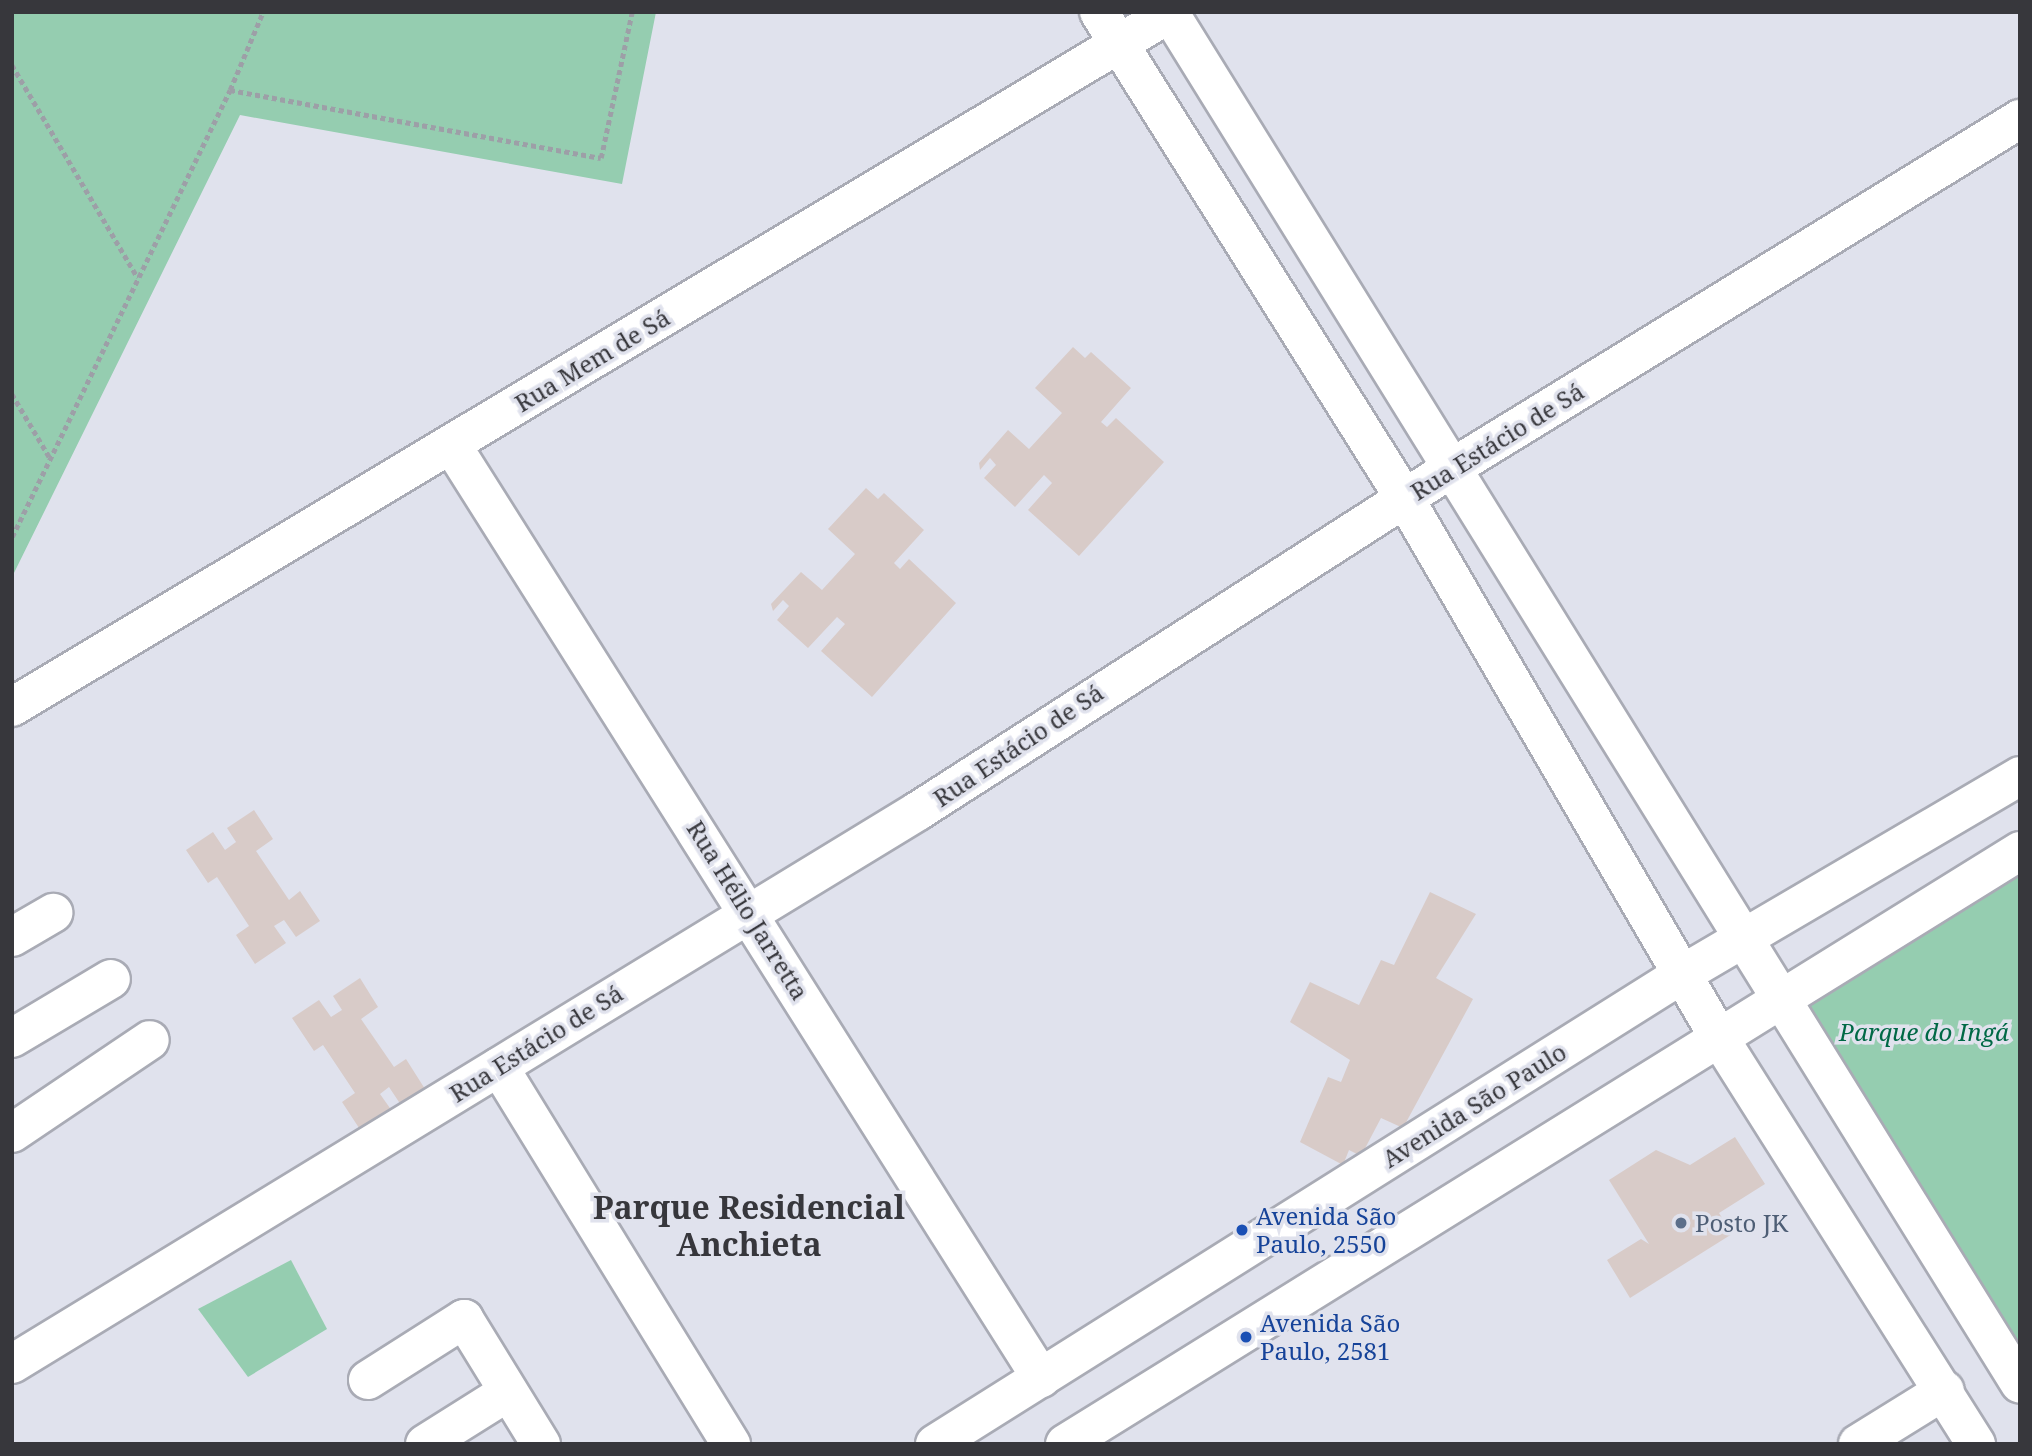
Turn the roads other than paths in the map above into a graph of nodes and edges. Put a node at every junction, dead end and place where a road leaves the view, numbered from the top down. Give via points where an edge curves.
1 (1170, 13) edge
2 (1109, 28) edge
3 (2020, 119) edge
4 (451, 444) junction
5 (1452, 468) junction
6 (1405, 499) junction
7 (12, 708) edge
8 (2020, 776) edge
9 (2020, 851) edge
10 (748, 910) junction
11 (53, 913) dead end
12 (12, 937) edge
13 (1744, 938) junction
14 (1681, 975) junction
15 (111, 979) dead end
16 (1779, 999) junction
17 (1718, 1035) junction
18 (12, 1038) edge
19 (150, 1040) dead end
20 (499, 1067) junction
21 (12, 1133) edge
22 (12, 1364) edge
23 (1041, 1378) junction
24 (368, 1380) dead end
25 (2020, 1384) edge
26 (1945, 1390) junction
27 (508, 1392) junction
28 (425, 1444) edge
29 (541, 1444) edge
30 (731, 1444) edge
31 (935, 1444) edge
32 (1065, 1444) edge
33 (1858, 1444) edge
34 (1976, 1444) edge

1 - 2 street, Rua Mem de Sá
1 - 5 street
2 - 4 street, Rua Mem de Sá
2 - 6 street
3 - 5 street, Rua Estácio de Sá
4 - 7 street, Rua Mem de Sá
4 - 10 street, Rua Hélio Jarretta
5 - 6 street, Rua Estácio de Sá
5 - 13 street
6 - 10 street, Rua Estácio de Sá via 918,811
6 - 14 street
8 - 13 street, Avenida São Paulo
9 - 16 street
10 - 20 street, Rua Estácio de Sá
10 - 23 street, Rua Hélio Jarretta
11 - 12 street
13 - 14 street, Avenida São Paulo
13 - 16 street
14 - 17 street
14 - 23 street, Avenida São Paulo
15 - 18 street
16 - 17 street
16 - 25 street
17 - 26 street
17 - 32 street
19 - 21 street
20 - 22 street, Rua Estácio de Sá
20 - 30 street
23 - 31 street, Avenida São Paulo
24 - 27 street via 464,1320
26 - 33 street
26 - 34 street
27 - 28 street
27 - 29 street

